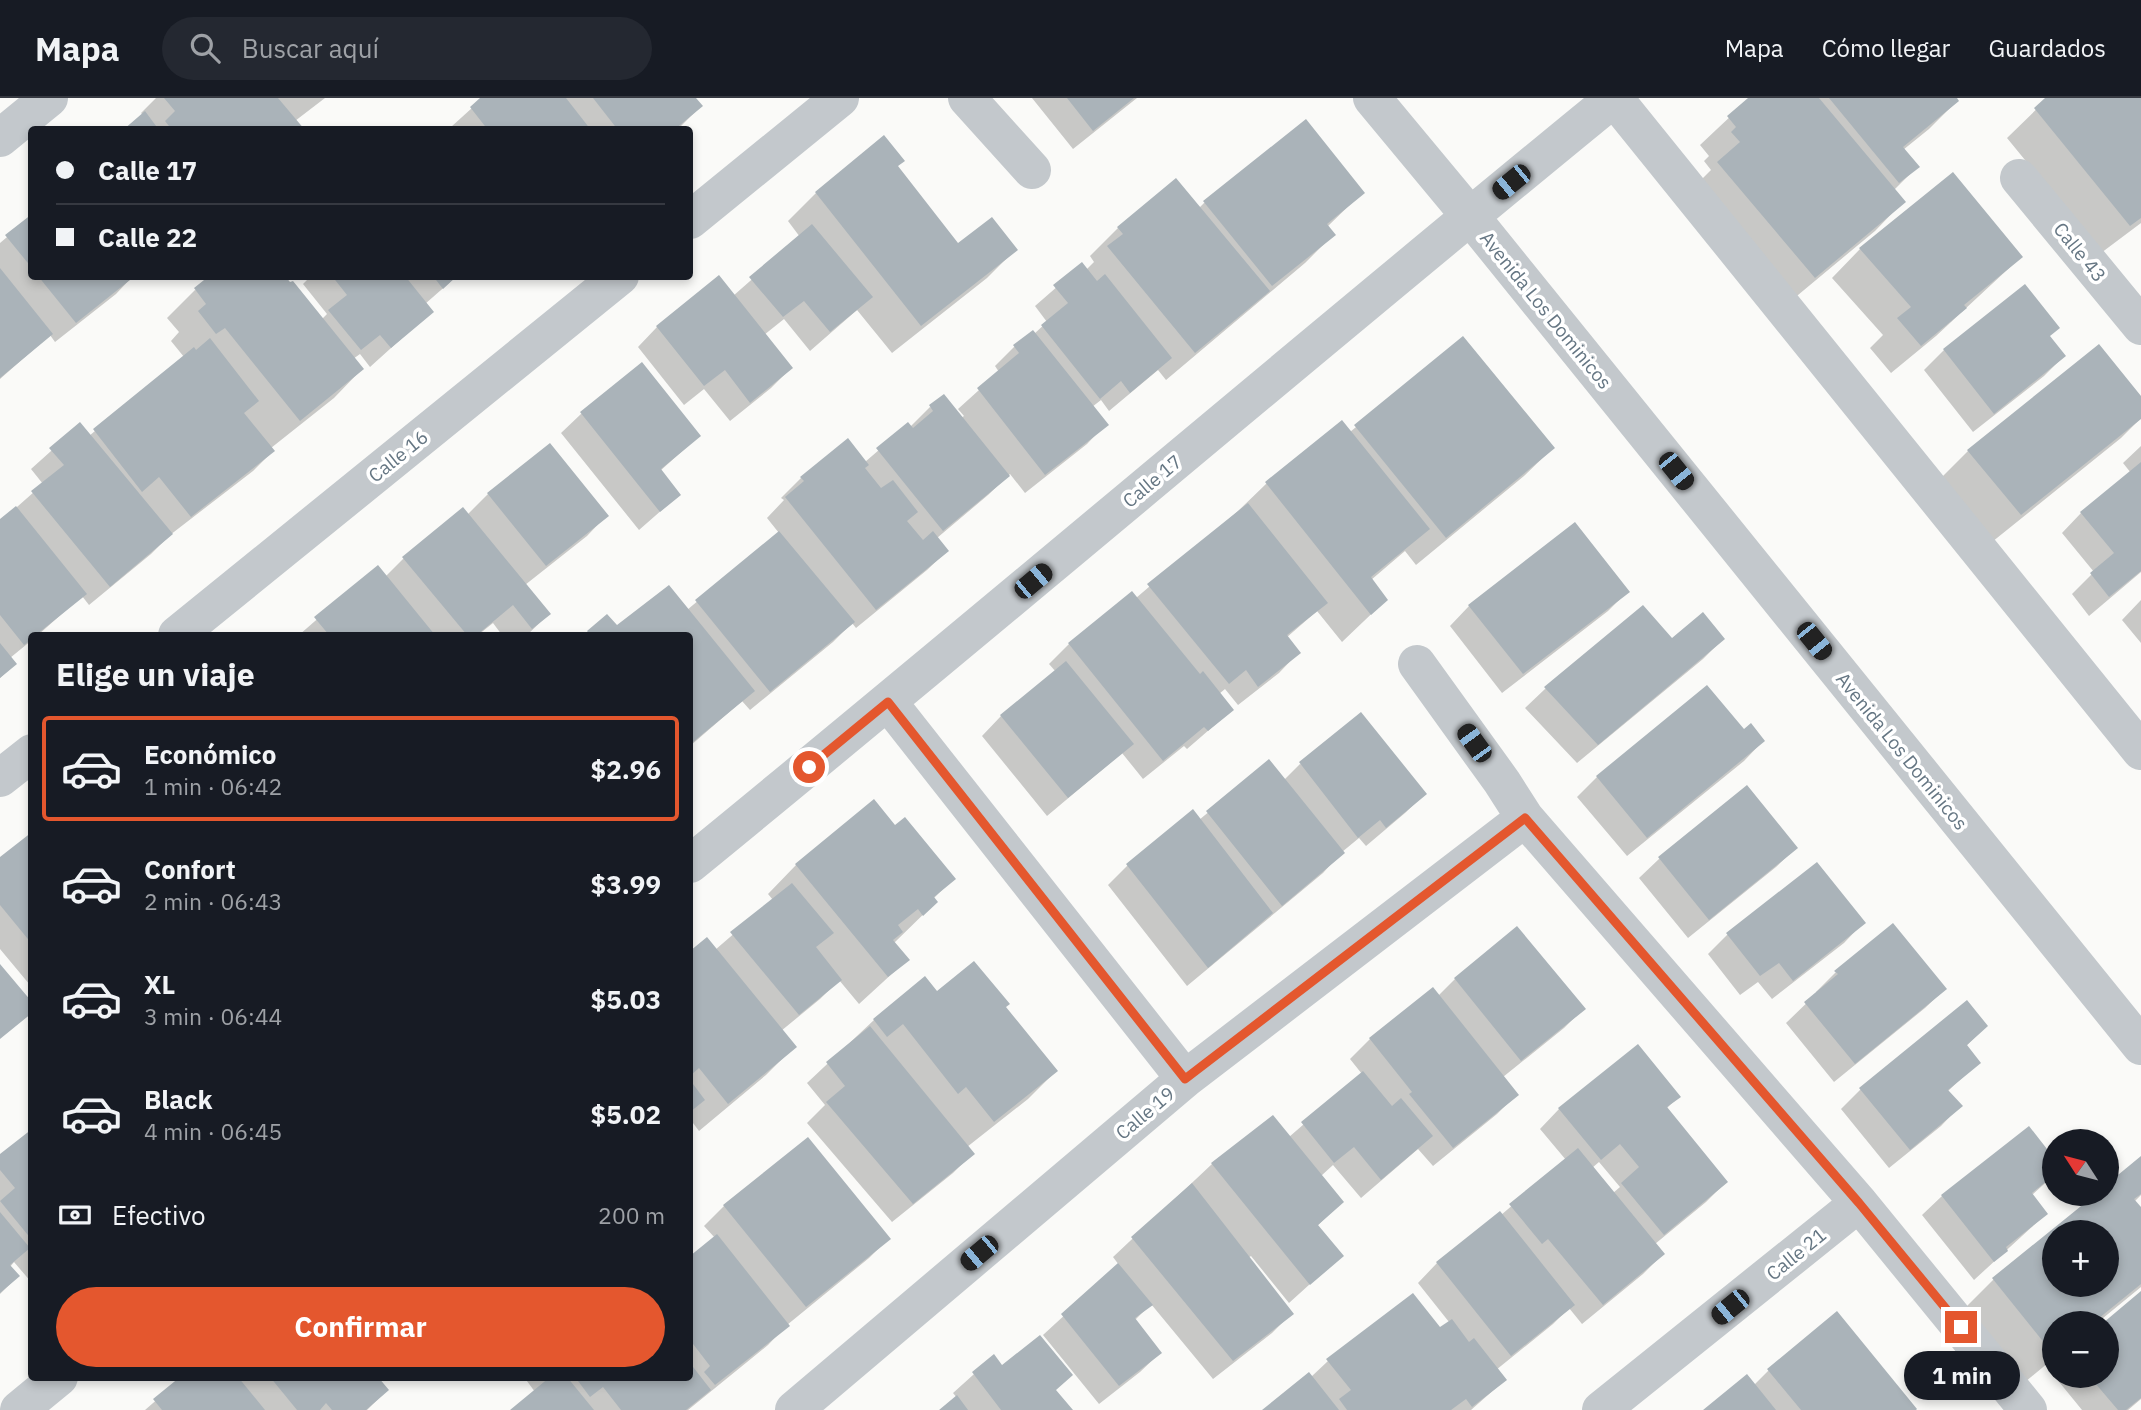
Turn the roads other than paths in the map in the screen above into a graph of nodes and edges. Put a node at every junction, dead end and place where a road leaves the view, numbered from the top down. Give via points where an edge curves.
1 (49, 98) edge
2 (840, 98) edge
3 (967, 98) edge
4 (1372, 98) edge
5 (1614, 98) edge
6 (0, 138) edge
7 (1032, 170) dead end
8 (2019, 178) dead end
9 (1470, 215) junction
10 (693, 218) edge
11 (615, 280) edge
12 (2139, 319) edge
13 (181, 632) edge
14 (1417, 664) dead end
15 (888, 702) junction
16 (2141, 751) edge
17 (28, 756) edge
18 (0, 778) edge
19 (1525, 818) junction
20 (693, 862) edge
21 (2141, 1046) edge
22 (1185, 1079) junction
23 (1859, 1203) junction
24 (54, 1381) edge
25 (19, 1410) edge
26 (794, 1410) edge
27 (1601, 1410) edge
28 (2028, 1410) edge

1 - 6 street
2 - 10 street
3 - 7 street
4 - 9 street, Avenida Los Dominicos
5 - 9 street, Calle 17
5 - 16 street
8 - 12 street, Calle 43
9 - 15 street, Calle 17
9 - 21 street, Avenida Los Dominicos
11 - 13 street, Calle 16
14 - 19 street
15 - 20 street, Calle 17
15 - 22 street
17 - 18 street
19 - 22 street, Calle 19
19 - 23 street
22 - 26 street, Calle 19
23 - 27 street, Calle 21
23 - 28 street
24 - 25 street

